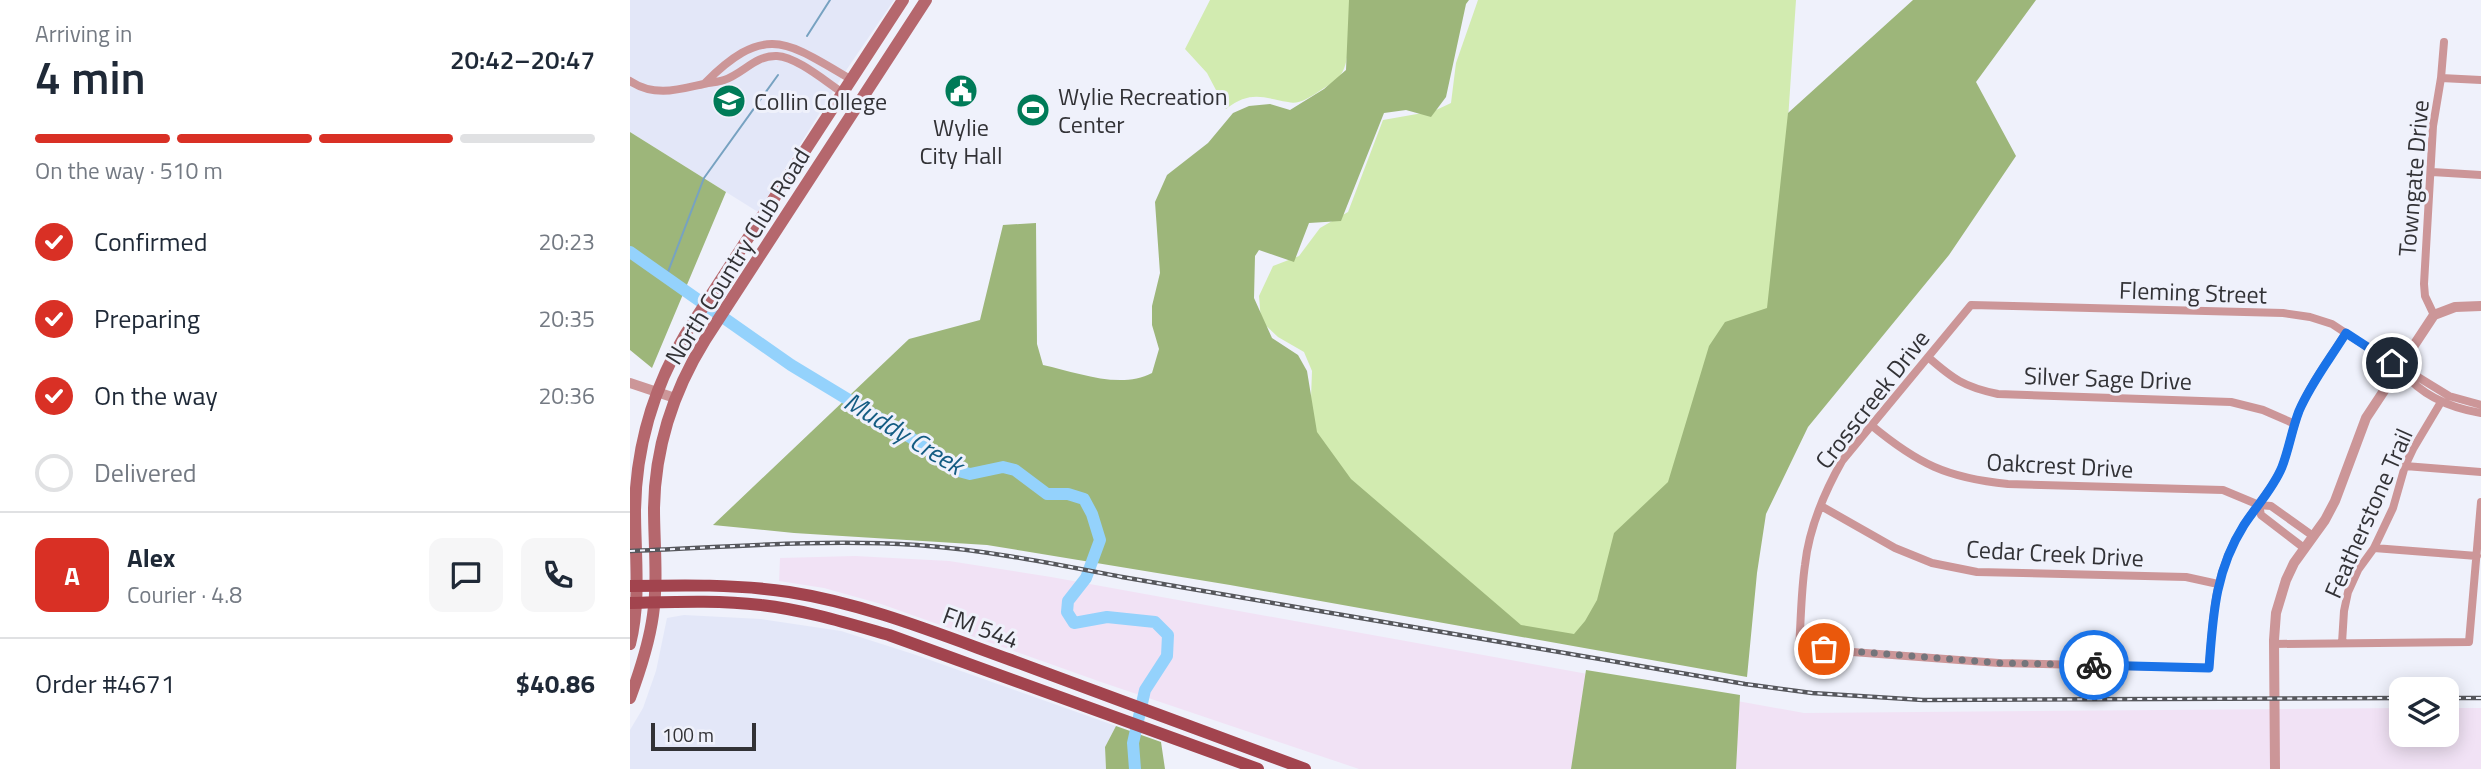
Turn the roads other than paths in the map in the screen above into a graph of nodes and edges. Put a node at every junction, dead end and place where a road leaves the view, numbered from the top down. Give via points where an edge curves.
1 (903, 0) edge
2 (926, 0) edge
3 (2444, 42) dead end
4 (2441, 78) junction
5 (852, 80) junction
6 (2481, 80) edge
7 (630, 81) edge
8 (705, 83) junction
9 (843, 93) junction
10 (861, 100) junction
11 (2432, 172) junction
12 (2481, 175) edge
13 (1971, 305) joint
14 (2481, 306) edge
15 (2434, 315) junction
16 (2346, 333) junction
17 (1928, 356) junction
18 (2399, 368) junction
19 (630, 383) edge
20 (657, 391) junction
21 (676, 398) junction
22 (2441, 402) junction
23 (2481, 405) edge
24 (2481, 413) edge
25 (2295, 424) junction
26 (1871, 425) junction
27 (2404, 466) junction
28 (2481, 472) edge
29 (2481, 502) edge
30 (2259, 505) junction
31 (1821, 506) junction
32 (2313, 536) junction
33 (2304, 548) junction
34 (2374, 548) junction
35 (2477, 556) junction
36 (2218, 584) junction
37 (654, 585) junction
38 (633, 586) edge
39 (633, 603) edge
40 (654, 603) junction
41 (940, 634) junction
42 (2342, 643) junction
43 (630, 644) edge
44 (2274, 644) junction
45 (933, 651) junction
46 (630, 698) edge
47 (1258, 769) edge
48 (1305, 769) edge
49 (2275, 769) edge

1 - 5 main road, North Country Club Road
2 - 10 main road, North Country Club Road
3 - 4 street, Towngate Drive
4 - 6 street
4 - 11 street, Towngate Drive
5 - 8 street via 794,47 777,43 746,51
5 - 9 main road, North Country Club Road
5 - 10 main road
7 - 8 street via 641,89 664,92
8 - 9 street via 725,80 765,56 780,56
9 - 10 main road
9 - 20 main road, North Country Club Road via 691,326
10 - 21 main road, North Country Club Road via 693,359
11 - 12 street
11 - 15 street, Towngate Drive via 2424,284
13 - 16 street, Fleming Street via 2283,313 2310,317
13 - 17 street, Crosscreek Drive
14 - 15 street via 2455,307
15 - 18 street
16 - 18 street, Fleming Street
16 - 25 street
17 - 25 street, Silver Sage Drive via 1953,379 1975,390 2231,402
17 - 26 street, Crosscreek Drive
18 - 22 street, Fleming Street via 2410,382
18 - 23 street, Fleming Street via 2449,396
18 - 32 street via 2367,418 2335,501
19 - 20 street
20 - 21 street
20 - 38 main road, North Country Club Road via 638,467
21 - 37 main road, North Country Club Road via 656,478
22 - 24 street, Fleming Street
22 - 27 street, Featherstone Trail
25 - 30 street via 2282,467
26 - 30 street, Oakcrest Drive via 1903,452 1978,481 2224,491
26 - 31 street, Crosscreek Drive via 1842,461
27 - 28 street
27 - 34 street, Featherstone Trail via 2393,508
29 - 35 street
30 - 32 street, Oakcrest Drive via 2271,506
30 - 33 street, Oakcrest Drive via 2261,515
30 - 36 street via 2244,525
31 - 36 street, Cedar Creek Drive via 1895,548 1932,563 1977,572 2186,577
31 - 36 street, Crosscreek Drive via 1805,563 1799,648 1999,663 2209,668
32 - 33 street
33 - 44 street via 2280,598
34 - 35 street
34 - 42 street, Featherstone Trail via 2348,592
35 - 42 street via 2469,642
37 - 38 main road, FM 544 / FM 544
37 - 40 main road, North Country Club Road
37 - 41 main road, FM 544 / FM 544 via 705,584 790,592 861,608
38 - 39 main road, North Country Club Road
39 - 40 main road, FM 544 / FM 544
39 - 43 main road, North Country Club Road
40 - 45 main road, FM 544 / FM 544 via 762,605 814,614
40 - 46 main road, North Country Club Road via 643,662
41 - 45 main road
41 - 48 main road, FM 544 / FM 544
42 - 44 street
44 - 49 street
45 - 47 main road, FM 544 / FM 544

